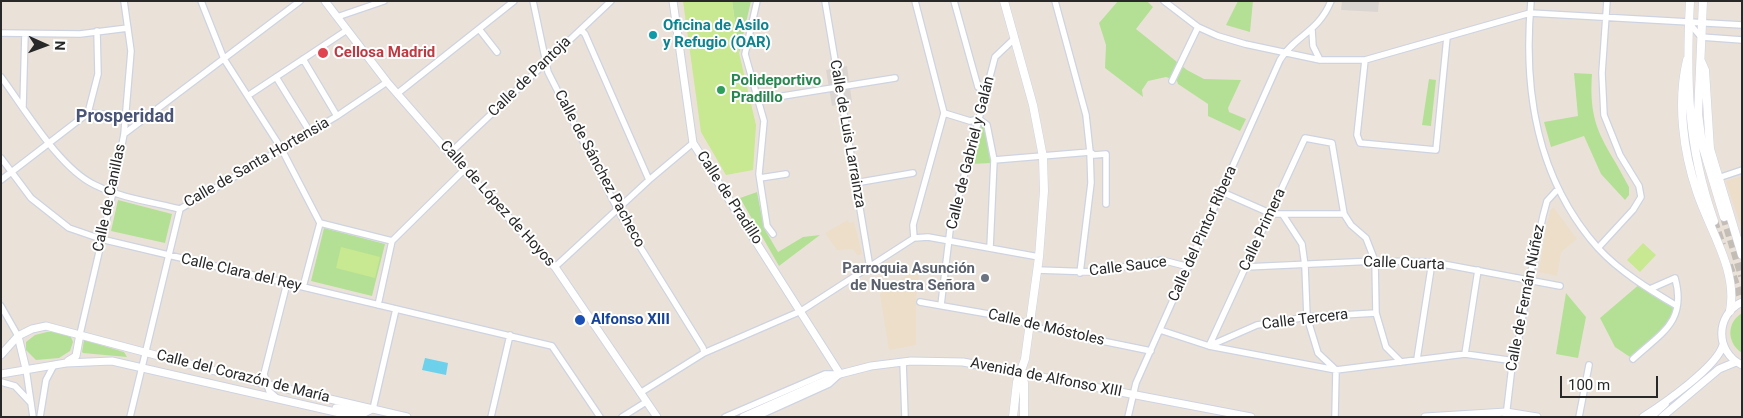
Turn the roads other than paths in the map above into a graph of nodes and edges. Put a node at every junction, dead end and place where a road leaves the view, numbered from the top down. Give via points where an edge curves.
1 (124, 1) edge
2 (201, 1) edge
3 (300, 1) edge
4 (325, 1) edge
5 (384, 1) edge
6 (514, 1) edge
7 (533, 1) edge
8 (611, 1) edge
9 (673, 1) edge
10 (756, 1) edge
11 (825, 1) edge
12 (914, 1) edge
13 (954, 1) edge
14 (1004, 1) edge
15 (1055, 1) edge
16 (1164, 1) edge
17 (1330, 1) edge
18 (1531, 1) edge
19 (1607, 1) edge
20 (1690, 1) edge
21 (1703, 1) edge
22 (1530, 13) junction
23 (337, 17) junction
24 (1606, 18) junction
25 (1701, 22) junction
26 (1689, 23) junction
27 (1742, 25) edge
28 (1198, 27) junction
29 (128, 28) junction
30 (479, 29) junction
31 (348, 30) junction
32 (580, 30) junction
33 (1312, 30) junction
34 (97, 31) junction
35 (1, 33) edge
36 (25, 34) junction
37 (1446, 37) junction
38 (1701, 37) junction
39 (1015, 38) junction
40 (1742, 40) edge
41 (497, 52) dead end
42 (1284, 53) junction
43 (1700, 57) junction
44 (224, 59) junction
45 (303, 59) junction
46 (1320, 60) junction
47 (1365, 60) junction
48 (1687, 60) junction
49 (545, 64) junction
50 (1, 77) edge
51 (276, 77) junction
52 (895, 78) dead end
53 (1172, 81) dead end
54 (388, 82) junction
55 (839, 86) junction
56 (986, 92) junction
57 (398, 93) junction
58 (249, 95) junction
59 (758, 100) junction
60 (23, 106) junction
61 (944, 113) junction
62 (88, 114) junction
63 (124, 116) junction
64 (337, 116) junction
65 (979, 119) junction
66 (140, 121) junction
67 (310, 132) junction
68 (124, 134) junction
69 (693, 142) junction
70 (50, 143) junction
71 (281, 148) junction
72 (1090, 152) junction
73 (450, 153) junction
74 (1042, 157) junction
75 (1, 158) edge
76 (994, 160) junction
77 (464, 170) junction
78 (1742, 170) edge
79 (12, 172) junction
80 (913, 173) dead end
81 (786, 174) dead end
82 (760, 178) junction
83 (1718, 178) junction
84 (1, 180) edge
85 (649, 180) junction
86 (856, 183) junction
87 (1558, 189) junction
88 (113, 192) junction
89 (1222, 192) junction
90 (1106, 204) dead end
91 (180, 209) junction
92 (617, 209) junction
93 (1272, 214) junction
94 (1344, 214) junction
95 (1283, 215) junction
96 (1724, 217) tunnel mouth
97 (1714, 220) tunnel mouth
98 (320, 223) junction
99 (773, 234) dead end
100 (914, 238) junction
101 (101, 239) junction
102 (950, 240) junction
103 (392, 241) junction
104 (990, 248) junction
105 (1598, 248) junction
106 (1742, 255) edge
107 (170, 256) junction
108 (1039, 257) junction
109 (1375, 261) junction
110 (1432, 262) junction
111 (1305, 266) junction
112 (555, 267) junction
113 (1188, 267) junction
114 (1246, 267) junction
115 (870, 268) junction
116 (1037, 270) junction
117 (1478, 270) junction
118 (1080, 273) junction
119 (1529, 280) junction
120 (287, 284) junction
121 (1560, 286) dead end
122 (303, 287) junction
123 (1650, 290) junction
124 (920, 302) dead end
125 (1742, 302) edge
126 (378, 305) junction
127 (941, 305) junction
128 (1, 306) edge
129 (1677, 306) junction
130 (396, 309) junction
131 (802, 311) junction
132 (1730, 311) junction
133 (1376, 313) junction
134 (1307, 317) junction
135 (1029, 326) junction
136 (1160, 330) junction
137 (80, 334) junction
138 (510, 335) junction
139 (18, 336) junction
140 (1723, 345) junction
141 (1209, 346) junction
142 (1151, 351) junction
143 (145, 353) junction
144 (704, 353) junction
145 (1465, 354) junction
146 (1, 355) edge
147 (1417, 359) junction
148 (1633, 359) dead end
149 (1515, 361) junction
150 (66, 362) junction
151 (902, 362) junction
152 (1401, 362) junction
153 (1739, 363) edge
154 (54, 365) junction
155 (1589, 365) dead end
156 (142, 366) junction
157 (26, 369) junction
158 (1336, 370) junction
159 (1022, 373) junction
160 (1, 374) edge
161 (840, 374) junction
162 (1, 382) edge
163 (257, 382) junction
164 (266, 385) junction
165 (234, 388) junction
166 (640, 393) junction
167 (1133, 394) junction
168 (1672, 397) junction
169 (278, 399) junction
170 (646, 402) junction
171 (32, 405) junction
172 (373, 409) junction
173 (329, 410) junction
174 (1506, 415) edge
175 (33, 417) edge
176 (40, 417) edge
177 (130, 417) edge
178 (357, 417) edge
179 (406, 417) edge
180 (490, 417) edge
181 (600, 417) edge
182 (622, 417) edge
183 (656, 417) edge
184 (725, 417) edge
185 (743, 417) edge
186 (756, 417) edge
187 (905, 417) edge
188 (1013, 417) edge
189 (1024, 417) edge
190 (1128, 417) edge
191 (1251, 417) edge
192 (1335, 417) edge
193 (1425, 417) edge
194 (1538, 417) edge
195 (1579, 417) edge
196 (1643, 417) edge
197 (1652, 417) edge
198 (1662, 417) edge

1 - 29 street, Calle de Canillas
2 - 44 street
3 - 44 street
4 - 23 street, Calle de López de Hoyos
5 - 23 street
6 - 30 street
7 - 49 street, Calle de Sánchez Pacheco
8 - 32 street, Calle de Pantoja
9 - 69 street, Calle de Pradillo
10 - 59 street via 745,54
11 - 55 street, Calle de Luis Larrainza
12 - 61 street
13 - 56 street via 978,87
14 - 39 main road
15 - 72 street via 1086,115
16 - 28 street
17 - 33 street via 1326,14
18 - 22 street
19 - 24 street
20 - 26 main road
21 - 25 main road
22 - 24 street
22 - 37 street
22 - 87 street via 1528,80 1533,114
23 - 31 street, Calle de López de Hoyos
24 - 26 street
24 - 105 street via 1602,73 1604,115 1620,155 1639,186 1640,197 1633,210
25 - 26 street
25 - 27 street
25 - 38 main road
26 - 38 street
26 - 48 main road
28 - 42 street via 1228,40
28 - 53 street
29 - 34 street
29 - 63 street, Calle de Canillas via 131,51
30 - 41 street
30 - 57 street
31 - 45 street
31 - 54 street, Calle de López de Hoyos
32 - 49 street, Calle de Pantoja
32 - 85 street via 585,34
33 - 42 street
33 - 46 street via 1313,46
34 - 36 street
34 - 62 street via 98,74
35 - 36 street
36 - 60 street
37 - 47 street
37 - 47 street via 1436,150 1360,143 1357,135
38 - 40 street
38 - 43 main road
39 - 56 street, Calle de Gabriel y Galán via 995,57
39 - 74 main road via 1033,105
42 - 46 street
42 - 89 street, Calle del Pintor Ribera
43 - 83 main road via 1705,70 1710,149
43 - 96 main road via 1698,114 1702,144
44 - 58 street
44 - 66 street
45 - 51 street
45 - 64 street
46 - 47 street
48 - 97 main road via 1694,152
48 - 132 main road via 1682,88 1684,135 1696,190 1731,287
49 - 73 street, Calle de Pantoja
49 - 92 street, Calle de Sánchez Pacheco
50 - 60 street
51 - 58 street
51 - 67 street
52 - 55 street
54 - 57 street, Calle de López de Hoyos
54 - 64 street, Calle de Santa Hortensia
55 - 59 street
55 - 86 street, Calle de Luis Larrainza
56 - 65 street, Calle de Gabriel y Galán
57 - 73 street, Calle de López de Hoyos
58 - 71 street
59 - 82 street via 764,128
60 - 70 street
61 - 65 street via 970,121
61 - 100 street via 913,225
62 - 63 street
62 - 70 street
63 - 66 street via 127,120
63 - 68 street, Calle de Canillas
64 - 67 street, Calle de Santa Hortensia
65 - 76 street via 987,125
65 - 102 street, Calle de Gabriel y Galán
66 - 68 street
67 - 71 street, Calle de Santa Hortensia
68 - 88 street, Calle de Canillas
69 - 85 street
69 - 131 street, Calle de Pradillo
70 - 79 street
70 - 88 street via 74,172
71 - 91 street, Calle de Santa Hortensia
71 - 98 street
72 - 74 street
72 - 90 street via 1106,154
72 - 118 street via 1091,183
73 - 77 street, Calle de López de Hoyos
74 - 76 street
74 - 108 main road via 1044,191
75 - 79 street, Calle Clara del Rey
76 - 104 street
77 - 103 street
77 - 112 street, Calle de López de Hoyos
78 - 83 street
79 - 84 street
79 - 101 street, Calle Clara del Rey via 31,198 69,228
80 - 86 street
81 - 82 street
82 - 99 street via 767,226
83 - 106 main road
85 - 92 street
86 - 115 street, Calle de Luis Larrainza
87 - 105 street
87 - 119 street, Calle de Fernán Núñez via 1547,201
88 - 91 street
88 - 101 street, Calle de Canillas
89 - 93 street
89 - 113 street, Calle del Pintor Ribera
91 - 107 street, Calle de Santa Hortensia
92 - 112 street
92 - 144 street, Calle de Sánchez Pacheco
93 - 94 street, Calle Primera via 1305,138 1332,143
93 - 95 street
93 - 114 street, Calle Primera
94 - 95 street
94 - 109 street via 1366,238
95 - 111 street via 1302,244
98 - 103 street
98 - 122 street
100 - 102 street
100 - 115 street
101 - 107 street, Calle Clara del Rey
101 - 137 street, Calle de Canillas
102 - 104 street
102 - 127 street, Calle de Gabriel y Galán
103 - 126 street
104 - 108 street
105 - 123 street
107 - 120 street, Calle Clara del Rey
107 - 143 street, Calle de Santa Hortensia
108 - 116 main road
109 - 110 street, Calle Cuarta
109 - 111 street, Calle Cuarta
109 - 133 street
110 - 117 street, Calle Cuarta
110 - 147 street
111 - 114 street, Calle Cuarta
111 - 134 street
112 - 166 street, Calle de López de Hoyos
113 - 118 street, Calle Sauce via 1162,260
113 - 136 street, Calle del Pintor Ribera
114 - 141 street, Calle Primera
115 - 131 street
116 - 118 street, Calle Sauce
116 - 135 main road
117 - 119 street, Calle Cuarta
117 - 145 street
119 - 121 street, Calle Cuarta
119 - 149 street, Calle de Fernán Núñez
120 - 122 street, Calle Clara del Rey
120 - 164 street via 264,374
122 - 126 street, Calle Clara del Rey
123 - 129 street
123 - 129 street via 1676,278 1680,296
124 - 127 street, Calle de Móstoles
125 - 132 street
126 - 130 street, Calle Clara del Rey
127 - 135 street, Calle de Móstoles via 1017,319
128 - 139 street
129 - 148 street via 1673,324
130 - 138 street, Calle Clara del Rey
130 - 172 street
131 - 144 street
131 - 161 street, Calle de Pradillo
132 - 140 street via 1722,327
133 - 134 street, Calle Tercera
133 - 152 street via 1386,346
134 - 141 street, Calle Tercera via 1257,325
134 - 158 street via 1318,353
135 - 142 street, Calle de Móstoles
135 - 159 main road
136 - 141 street
136 - 142 street, Calle del Pintor Ribera
137 - 139 street, Calle del Corazón de María via 46,326
137 - 143 street, Calle del Corazón de María
137 - 150 street via 76,356
138 - 180 street
138 - 181 street, Calle Clara del Rey via 552,346
139 - 146 street
139 - 157 street
140 - 153 street
140 - 168 street via 1718,357
141 - 158 street
142 - 167 street, Calle del Pintor Ribera
143 - 156 street, Calle de Santa Hortensia
143 - 163 street, Calle del Corazón de María
144 - 166 street
145 - 147 street
145 - 149 street
147 - 152 street
149 - 174 street, Calle de Fernán Núñez
150 - 154 street, Calle del Corazón de María
150 - 156 street, Calle del Corazón de María via 106,360
151 - 159 street, Avenida de Alfonso XIII via 963,362
151 - 161 street, Avenida de Alfonso XIII
151 - 187 street
152 - 158 street
153 - 198 street via 1719,369
154 - 157 street, Calle del Corazón de María
154 - 176 street via 46,380
155 - 195 street
156 - 165 street, Calle del Corazón de María
156 - 177 street, Calle de Santa Hortensia
157 - 160 street, Calle del Corazón de María
157 - 171 street
158 - 192 street
159 - 167 street, Avenida de Alfonso XIII
159 - 188 main road
159 - 189 main road
161 - 184 street, Avenida de Alfonso XIII via 825,374
161 - 185 street, Avenida de Alfonso XIII
161 - 186 street, Avenida de Alfonso XIII via 829,384
162 - 171 street via 15,386
163 - 164 street, Calle del Corazón de María
163 - 165 street via 237,381
164 - 169 street
164 - 172 street, Calle del Corazón de María
165 - 169 street, Calle del Corazón de María
166 - 170 street, Calle de López de Hoyos
167 - 190 street, Calle del Pintor Ribera
167 - 191 street, Avenida de Alfonso XIII
168 - 196 street
168 - 197 street
169 - 173 street, Calle del Corazón de María
170 - 182 street
170 - 183 street, Calle de López de Hoyos
171 - 175 street
172 - 173 street via 364,413 338,408
172 - 179 street, Calle del Corazón de María
173 - 178 street, Calle del Corazón de María
174 - 193 street
174 - 194 street

